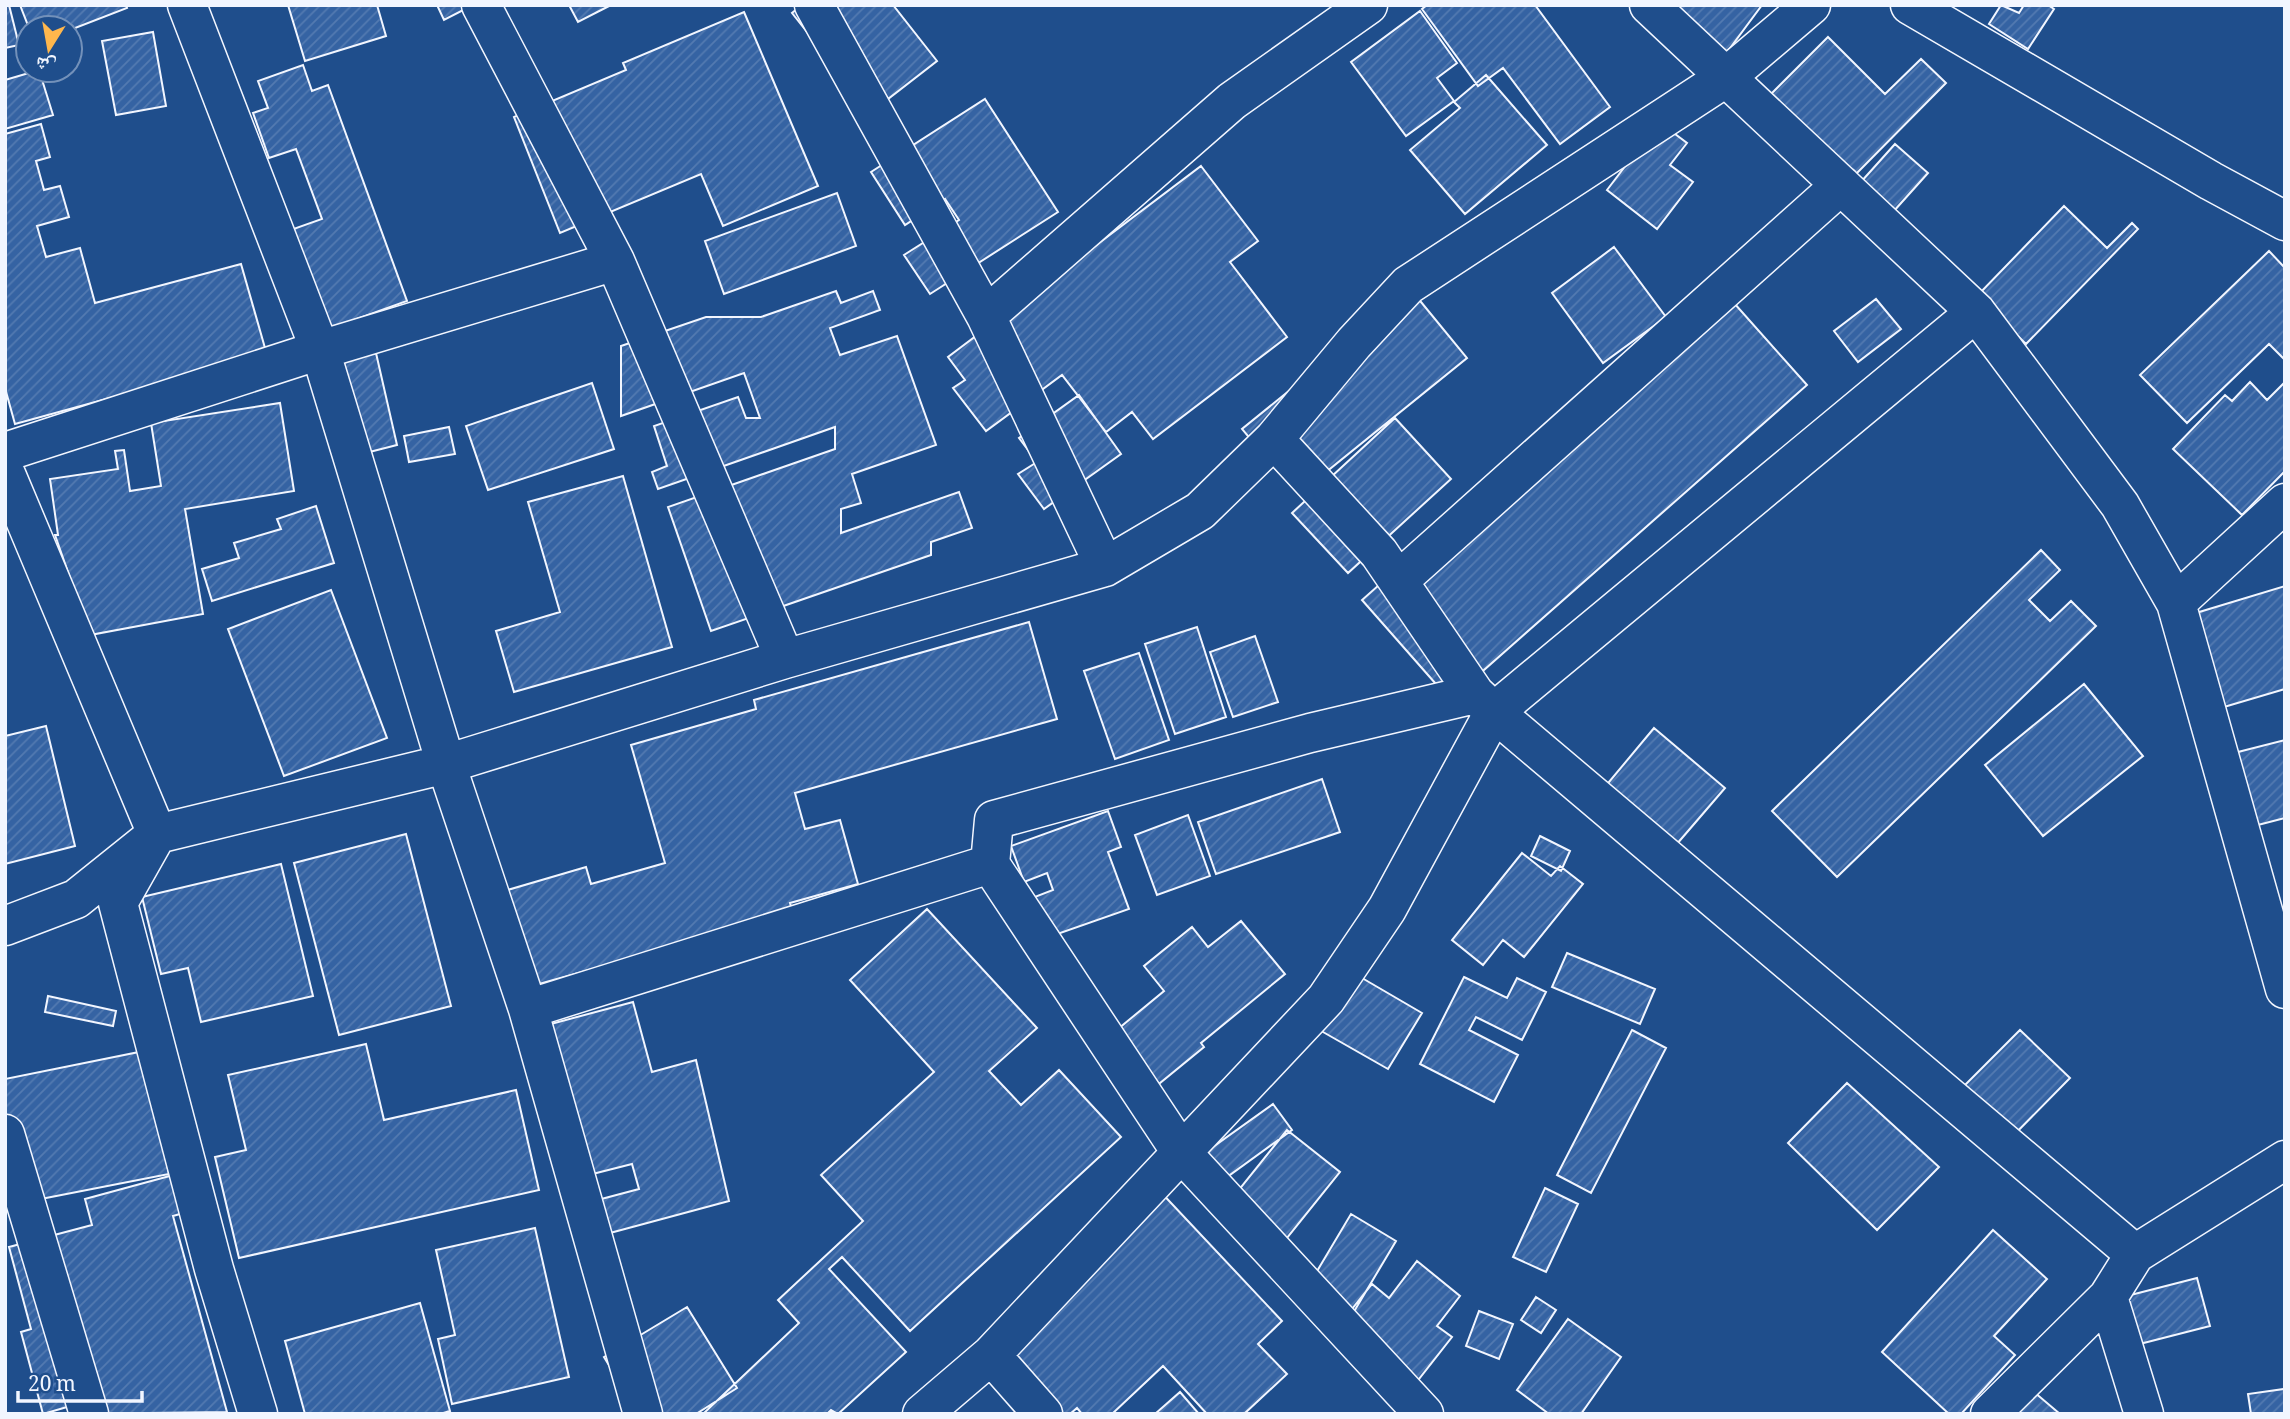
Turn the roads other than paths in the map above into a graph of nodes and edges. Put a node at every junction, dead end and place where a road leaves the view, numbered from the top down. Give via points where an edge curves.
1 (187, 5) edge
2 (481, 5) edge
3 (814, 5) edge
4 (1368, 5) edge
5 (1649, 5) edge
6 (1811, 5) edge
7 (1910, 5) edge
8 (1725, 78) junction
9 (1840, 185) junction
10 (2285, 221) edge
11 (615, 261) junction
12 (1976, 312) junction
13 (985, 316) junction
14 (320, 349) junction
15 (1274, 439) junction
16 (5, 452) edge
17 (5, 472) edge
18 (2285, 503) edge
19 (1105, 567) junction
20 (1398, 581) junction
21 (2176, 603) junction
22 (785, 659) junction
23 (1485, 703) junction
24 (446, 764) junction
25 (157, 834) junction
26 (990, 864) junction
27 (5, 926) edge
28 (2285, 989) edge
29 (528, 1009) junction
30 (5, 1134) edge
31 (1181, 1152) junction
32 (2285, 1160) edge
33 (2135, 1254) junction
34 (2108, 1297) junction
35 (991, 1355) junction
36 (89, 1414) edge
37 (258, 1414) edge
38 (643, 1414) edge
39 (922, 1414) edge
40 (1043, 1414) edge
41 (1424, 1414) edge
42 (1990, 1414) edge
43 (2144, 1414) edge

1 - 14 street
2 - 11 street
3 - 13 street
4 - 13 street via 1232,101
5 - 8 street
6 - 8 street
7 - 10 street
8 - 9 street
8 - 15 street via 1408,285
9 - 12 street
9 - 20 street
11 - 14 street
11 - 22 street
12 - 21 street via 2120,505
12 - 23 street
13 - 19 street
14 - 16 street
14 - 24 street
15 - 19 street via 1200,511
15 - 20 street via 1379,553
17 - 25 street
18 - 21 street
19 - 22 street
20 - 23 street
21 - 28 street
22 - 24 street
23 - 26 street via 1310,733 994,820
23 - 31 street via 1387,909 1326,999
23 - 33 street
24 - 25 street
24 - 29 street
25 - 27 street via 76,899
25 - 37 street via 118,903 214,1269
26 - 29 street
26 - 31 street
29 - 38 street
30 - 36 street
31 - 35 street
31 - 41 street
32 - 33 street
33 - 34 street
34 - 42 street
34 - 43 street
35 - 39 street
35 - 40 street

